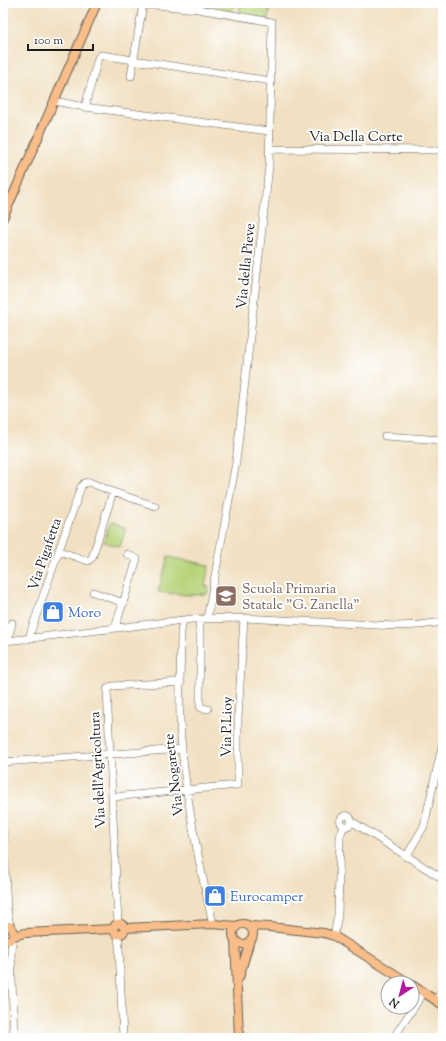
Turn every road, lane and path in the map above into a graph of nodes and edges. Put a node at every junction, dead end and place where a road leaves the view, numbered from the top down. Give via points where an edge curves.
1 (97, 3) edge
2 (133, 3) edge
3 (143, 4) edge
4 (133, 60) junction
5 (131, 76) dead end
6 (271, 81) junction
7 (54, 101) junction
8 (85, 107) junction
9 (269, 131) junction
10 (269, 149) junction
11 (443, 150) edge
12 (3, 218) edge
13 (385, 436) dead end
14 (443, 440) edge
15 (113, 492) junction
16 (155, 506) dead end
17 (59, 551) junction
18 (127, 554) dead end
19 (93, 592) dead end
20 (124, 603) junction
21 (207, 618) junction
22 (244, 618) junction
23 (198, 619) junction
24 (183, 620) junction
25 (443, 622) edge
26 (3, 624) edge
27 (115, 628) junction
28 (30, 638) junction
29 (9, 640) edge
30 (3, 647) edge
31 (180, 682) junction
32 (208, 709) dead end
33 (443, 742) edge
34 (182, 749) junction
35 (109, 752) junction
36 (3, 758) edge
37 (3, 762) edge
38 (187, 790) junction
39 (112, 797) junction
40 (3, 831) edge
41 (406, 856) junction
42 (443, 880) edge
43 (3, 883) edge
44 (213, 924) junction
45 (236, 926) junction
46 (249, 926) junction
47 (270, 926) junction
48 (118, 929) junction
49 (9, 930) edge
50 (334, 936) junction
51 (234, 938) junction
52 (251, 939) junction
53 (3, 941) edge
54 (396, 975) edge
55 (238, 985) junction
56 (420, 990) edge
57 (443, 990) edge
58 (424, 992) junction
59 (440, 1002) edge
60 (10, 1038) edge
61 (14, 1038) edge
62 (123, 1038) edge
63 (239, 1038) edge
64 (395, 1038) edge

1 - 7 main road
2 - 3 street
3 - 4 street
3 - 6 street, Via della Pieve via 198,9 272,22
4 - 5 street
4 - 6 street
4 - 8 street via 101,55
6 - 9 street, Via della Pieve
7 - 8 street
7 - 12 main road
8 - 9 street
9 - 10 street, Via della Pieve
10 - 11 street, Via Della Corte
10 - 21 street, Via della Pieve via 236,462
13 - 14 street
15 - 16 street
15 - 17 street, Via Pigafetta via 84,483
15 - 17 street via 90,560
17 - 28 street, Via Pigafetta
18 - 20 street via 137,559
19 - 20 street
20 - 27 street
21 - 22 street
21 - 23 street
22 - 25 street via 396,626
22 - 38 street, Via P.Lioy via 238,718 238,785
23 - 24 street
23 - 32 street via 200,705 201,708
24 - 27 street
24 - 31 street, Via Nogarette
26 - 29 street via 12,625
27 - 28 street
28 - 29 street
29 - 30 street
31 - 34 street, Via Nogarette
31 - 35 street, Via dell'Agricoltura via 112,686 107,689
33 - 41 street via 424,826
34 - 35 street
34 - 38 street, Via Nogarette
35 - 36 street
35 - 37 street
35 - 39 street, Via dell'Agricoltura
38 - 39 street
38 - 44 street, Via Nogarette via 195,847
39 - 48 street, Via dell'Agricoltura
40 - 49 street
41 - 42 street
41 - 50 street via 351,821 349,826 344,826 340,836 338,915
43 - 49 street
44 - 45 main road
44 - 48 main road
44 - 51 main road
45 - 46 main road
45 - 51 main road via 233,931
46 - 47 main road
46 - 52 main road via 252,931
47 - 50 main road
47 - 52 main road
48 - 49 main road via 25,933
48 - 62 street, Via dell'Agricoltura
49 - 53 main road via 7,941
49 - 61 street
50 - 54 main road
51 - 52 main road via 240,943
51 - 55 main road
52 - 55 main road
53 - 60 street via 6,951
55 - 63 main road
56 - 58 main road
57 - 59 street
58 - 59 main road
58 - 64 street

